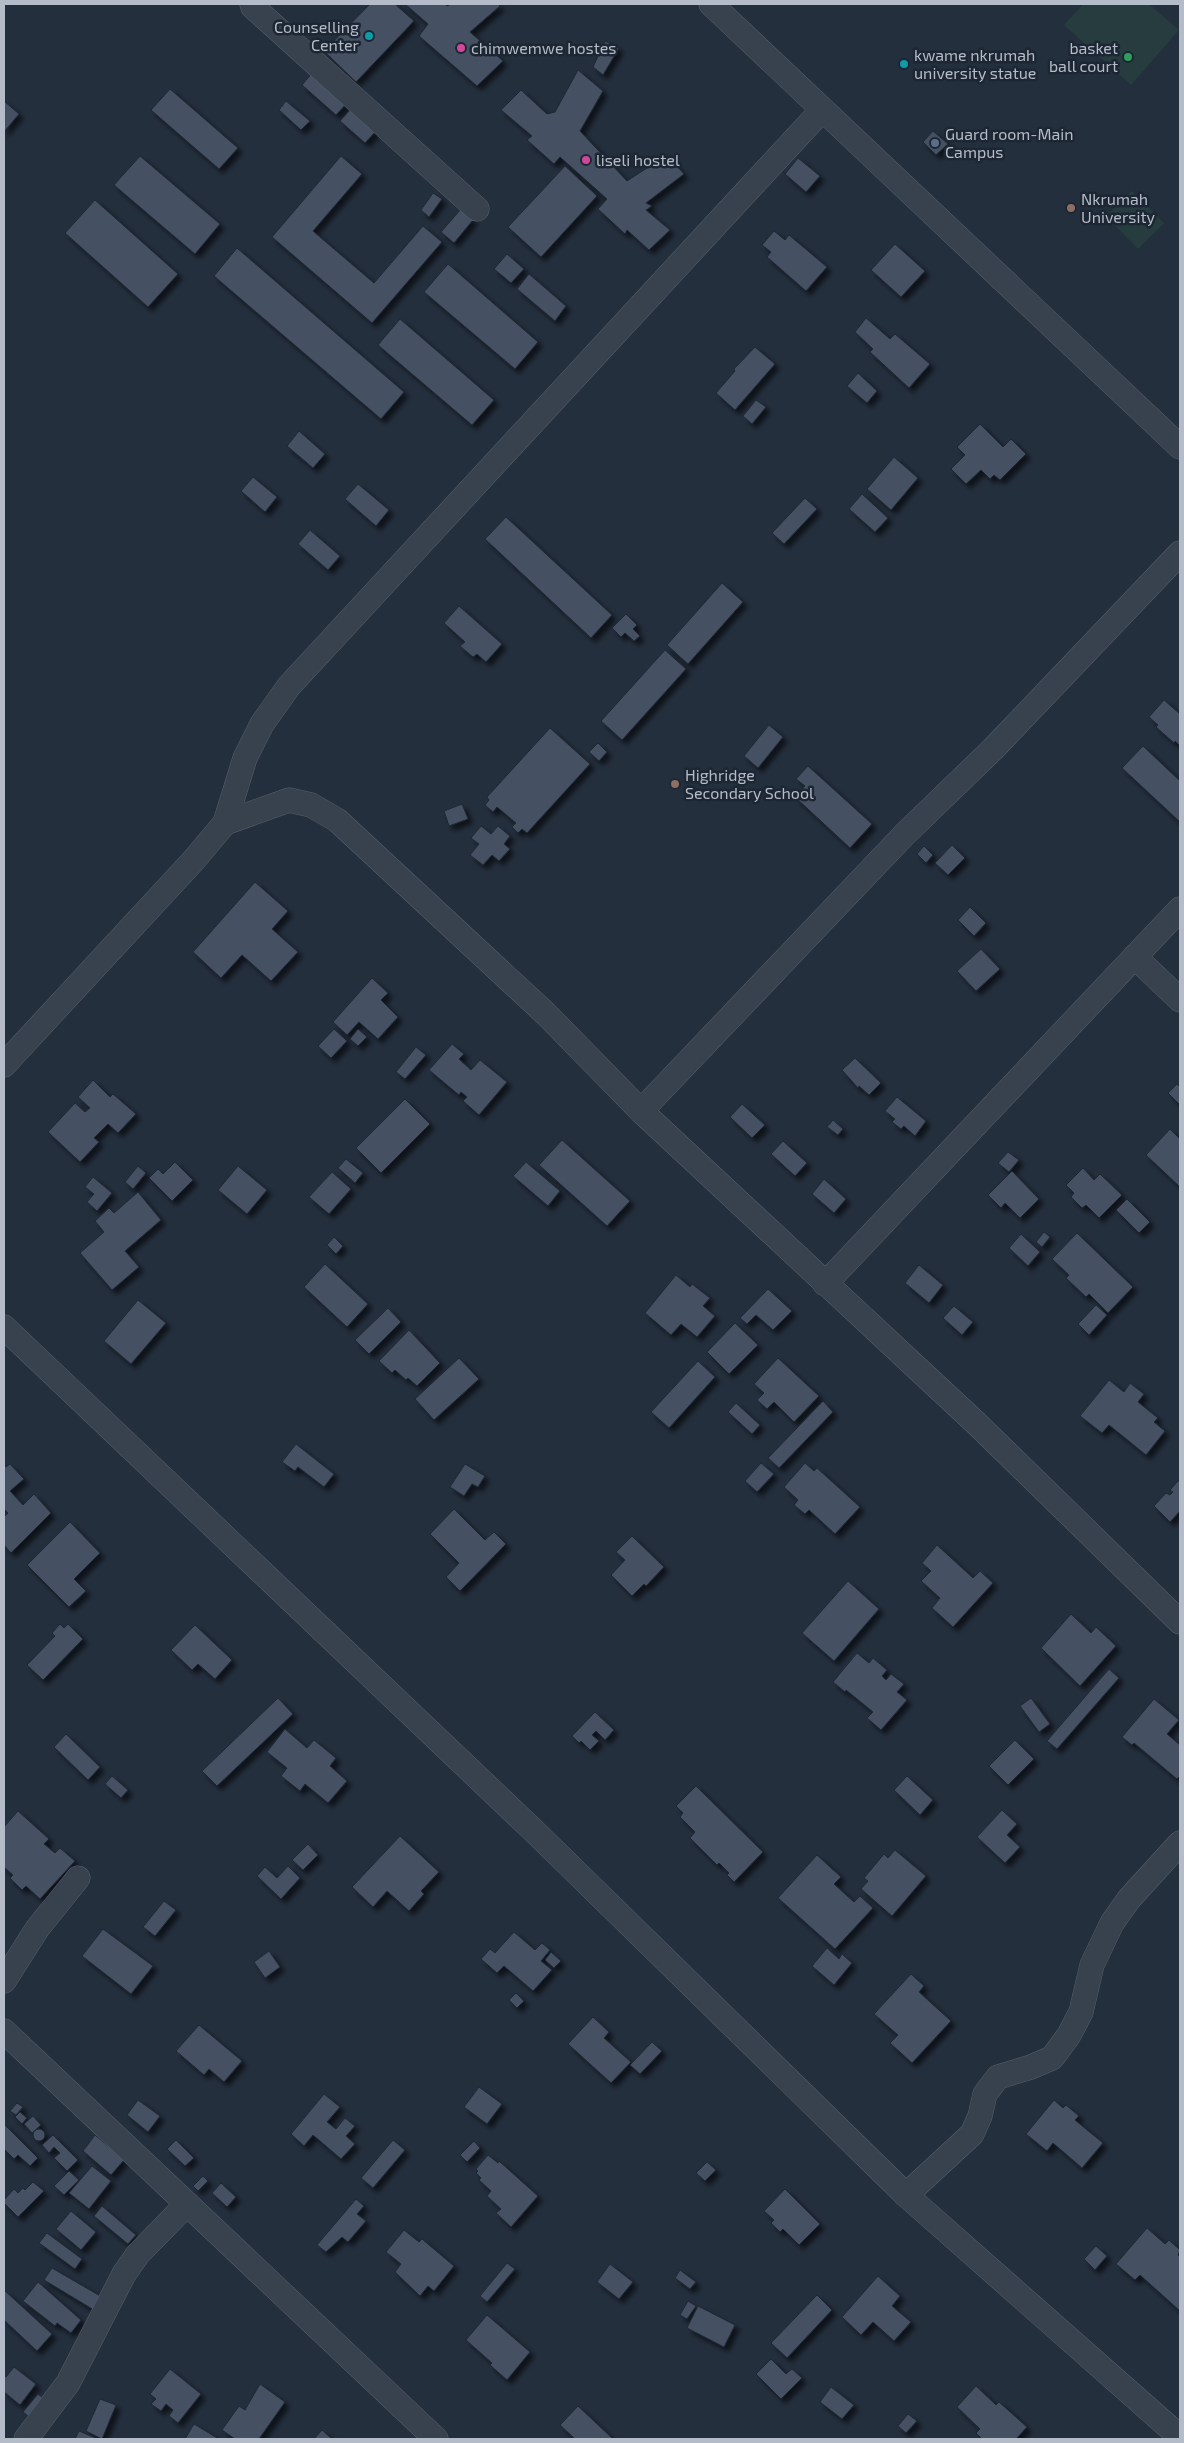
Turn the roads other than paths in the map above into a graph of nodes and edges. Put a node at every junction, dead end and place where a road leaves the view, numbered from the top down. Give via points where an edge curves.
1 (252, 4) edge
2 (711, 4) edge
3 (822, 110) junction
4 (477, 209) dead end
5 (1180, 447) edge
6 (1180, 553) edge
7 (225, 823) junction
8 (1180, 909) edge
9 (1136, 957) junction
10 (1180, 1000) edge
11 (4, 1066) edge
12 (641, 1111) junction
13 (825, 1284) junction
14 (4, 1327) edge
15 (1180, 1622) edge
16 (1180, 1843) edge
17 (78, 1878) dead end
18 (4, 1981) edge
19 (4, 2031) edge
20 (906, 2195) junction
21 (187, 2204) junction
22 (429, 2437) edge
23 (1180, 2437) edge
24 (26, 2439) edge

1 - 4 street
2 - 3 street
3 - 5 street
3 - 7 street via 289,686 262,724 245,758
6 - 12 street via 993,749 905,834
7 - 11 street
7 - 12 street via 289,800 311,805 338,820 546,1014
8 - 9 street
9 - 10 street
9 - 13 street
12 - 13 street
13 - 15 street via 976,1423
14 - 20 street via 534,1831
16 - 20 street via 1128,1899 1112,1923 1092,1965 1081,2012 1052,2058 998,2076 985,2094 972,2134
17 - 18 street via 36,1929
19 - 21 street
20 - 23 street
21 - 22 street
21 - 24 street via 138,2254 124,2274 68,2383

